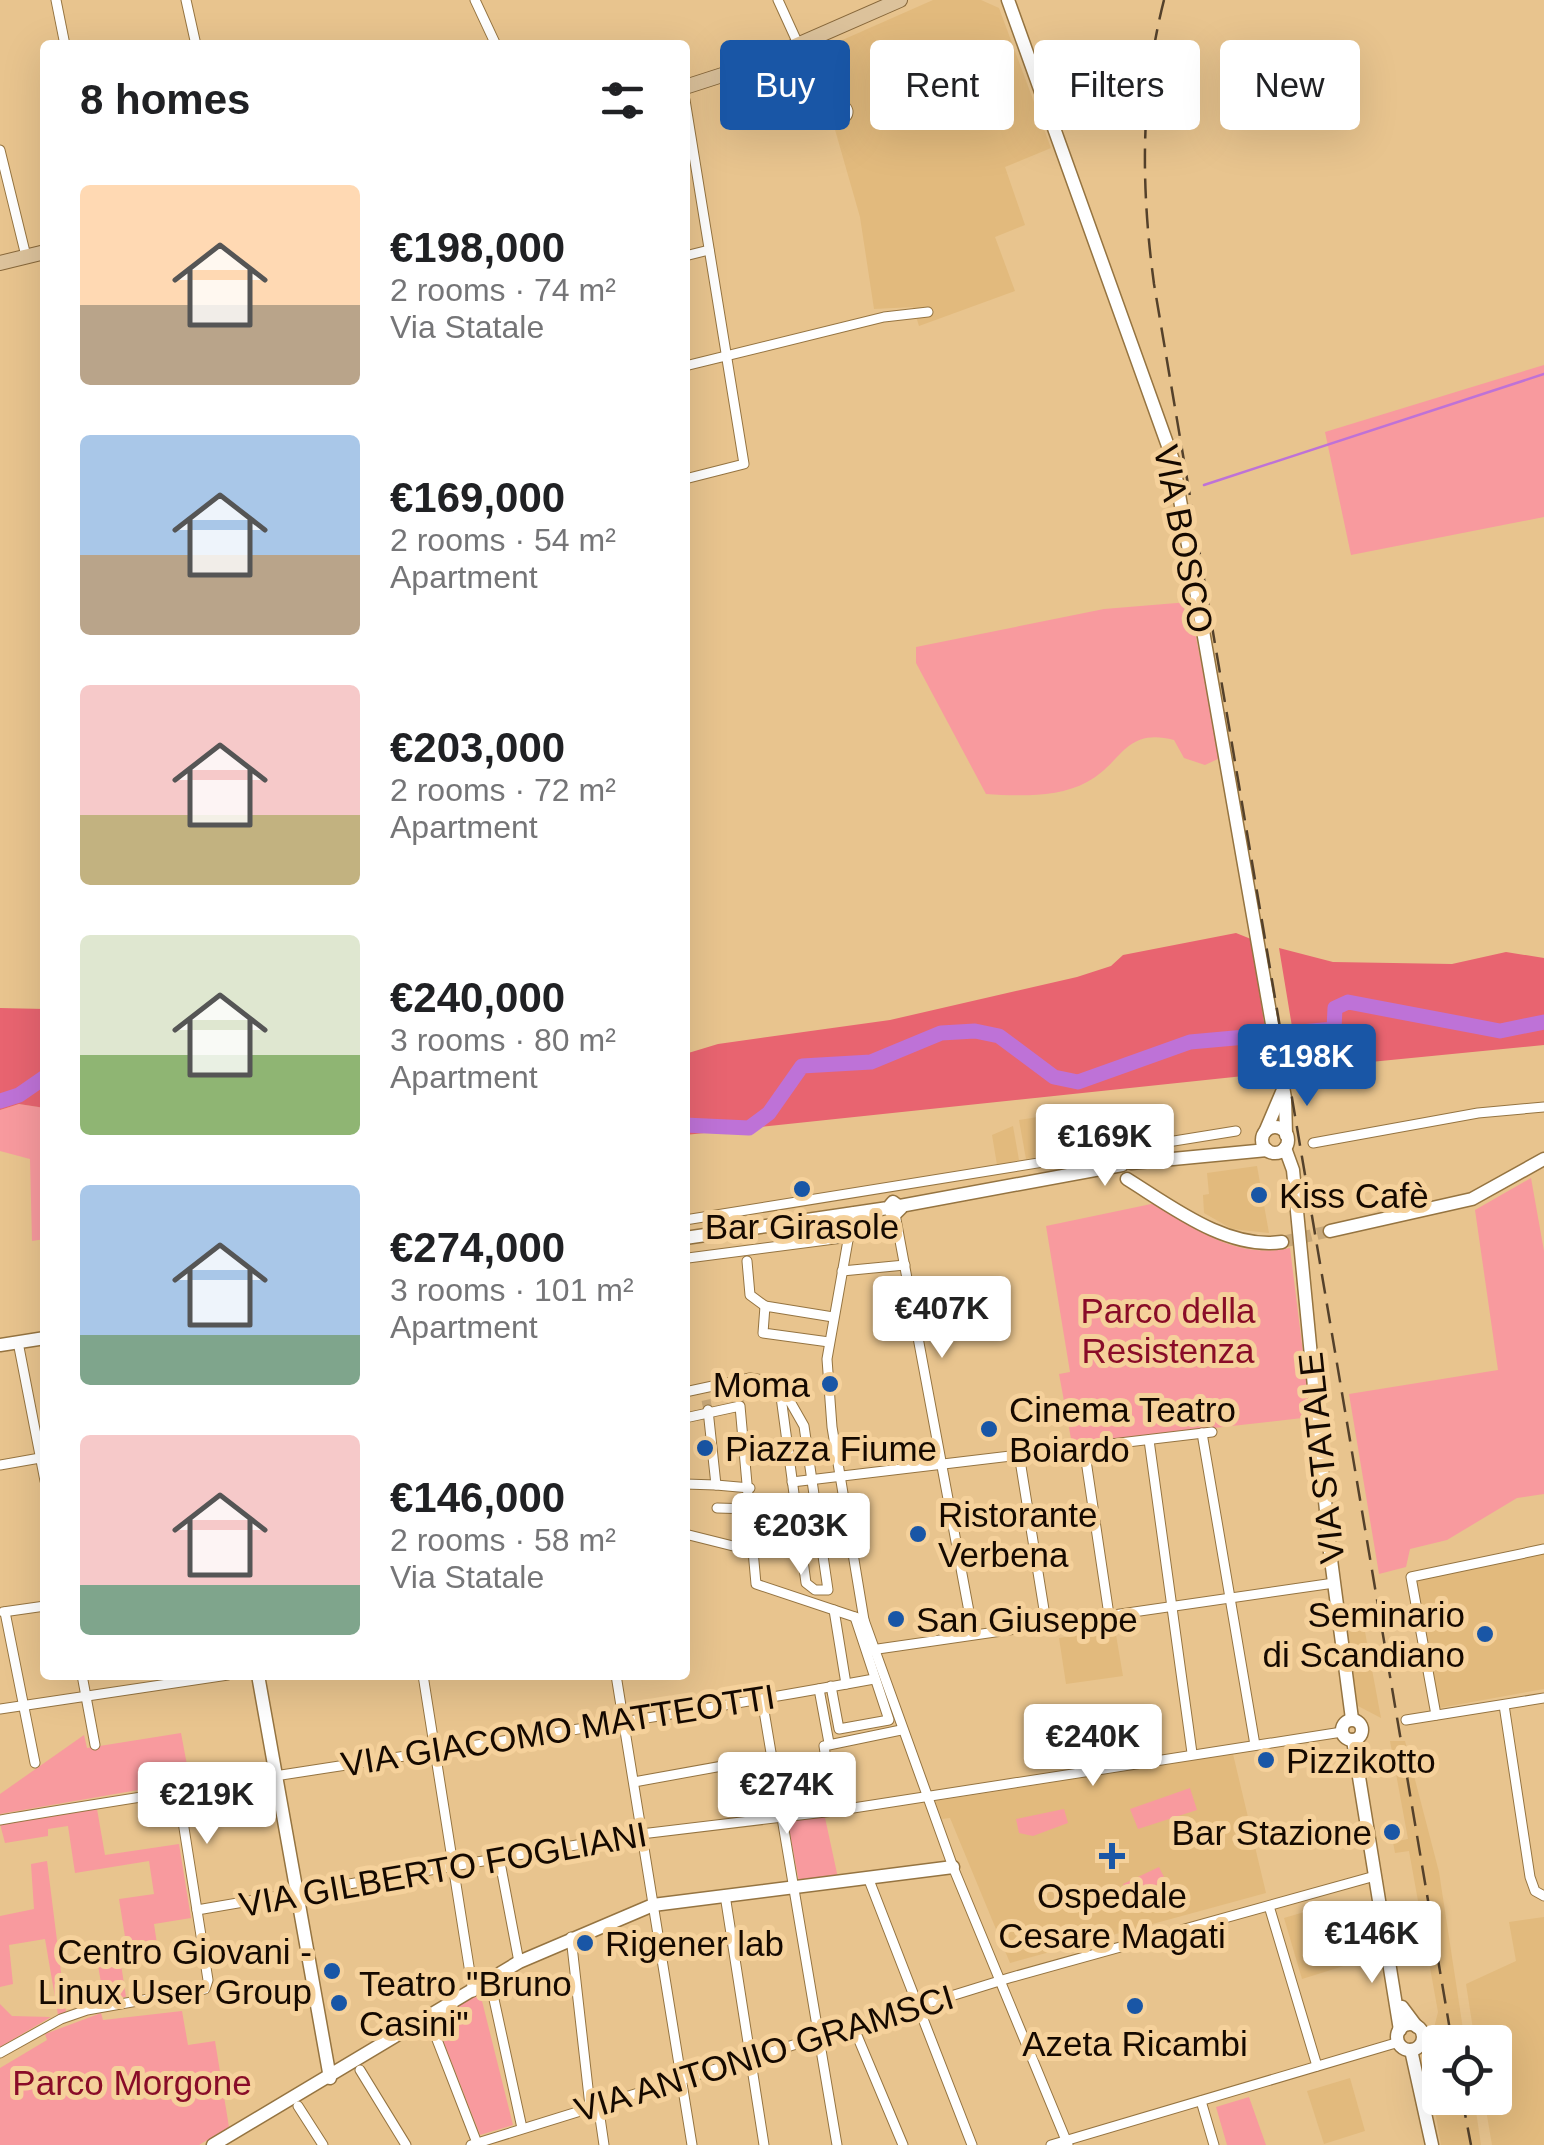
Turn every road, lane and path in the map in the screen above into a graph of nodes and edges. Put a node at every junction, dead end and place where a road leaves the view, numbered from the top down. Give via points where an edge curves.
1 (56, 0) edge
2 (186, 0) edge
3 (475, 0) edge
4 (778, 0) edge
5 (900, 0) edge
6 (1007, 5) edge
7 (819, 36) junction
8 (64, 40) edge
9 (195, 40) edge
10 (494, 40) edge
11 (795, 40) edge
12 (811, 40) edge
13 (820, 40) edge
14 (720, 74) edge
15 (690, 85) edge
16 (690, 131) edge
17 (0, 150) edge
18 (709, 250) junction
19 (40, 253) edge
20 (690, 255) edge
21 (26, 256) junction
22 (0, 262) edge
23 (928, 312) dead end
24 (726, 353) junction
25 (690, 364) edge
26 (690, 479) edge
27 (1282, 1086) junction
28 (1544, 1107) edge
29 (1236, 1131) dead end
30 (1264, 1134) junction
31 (1313, 1142) dead end
32 (1277, 1146) junction
33 (1238, 1150) junction
34 (1544, 1158) edge
35 (1129, 1171) junction
36 (894, 1209) junction
37 (853, 1212) junction
38 (690, 1219) edge
39 (1330, 1232) tunnel mouth
40 (690, 1237) edge
41 (850, 1237) junction
42 (1282, 1242) tunnel mouth
43 (747, 1255) junction
44 (690, 1258) edge
45 (905, 1264) junction
46 (842, 1271) junction
47 (765, 1306) junction
48 (833, 1317) junction
49 (40, 1339) edge
50 (18, 1342) junction
51 (829, 1342) junction
52 (0, 1345) edge
53 (736, 1381) junction
54 (779, 1382) junction
55 (704, 1388) junction
56 (690, 1391) edge
57 (739, 1401) junction
58 (707, 1407) junction
59 (690, 1416) edge
60 (40, 1420) edge
61 (1149, 1440) junction
62 (1084, 1447) junction
63 (1019, 1454) junction
64 (40, 1458) joint
65 (0, 1465) edge
66 (942, 1465) junction
67 (840, 1477) junction
68 (812, 1480) junction
69 (792, 1482) junction
70 (690, 1484) edge
71 (716, 1485) junction
72 (750, 1488) junction
73 (717, 1508) dead end
74 (752, 1509) junction
75 (690, 1535) edge
76 (1544, 1549) edge
77 (753, 1551) junction
78 (1334, 1583) junction
79 (1230, 1595) junction
80 (1173, 1604) junction
81 (40, 1607) edge
82 (834, 1610) junction
83 (2, 1612) edge
84 (1110, 1614) junction
85 (859, 1618) junction
86 (1046, 1622) junction
87 (972, 1633) junction
88 (871, 1650) junction
89 (874, 1678) junction
90 (83, 1680) edge
91 (196, 1680) edge
92 (259, 1680) edge
93 (425, 1680) edge
94 (617, 1680) edge
95 (846, 1684) junction
96 (831, 1686) junction
97 (819, 1688) junction
98 (86, 1697) junction
99 (1544, 1698) edge
100 (762, 1699) junction
101 (1504, 1704) junction
102 (23, 1706) junction
103 (0, 1709) edge
104 (1436, 1715) junction
105 (1406, 1720) dead end
106 (624, 1724) junction
107 (901, 1730) junction
108 (1347, 1736) junction
109 (826, 1744) junction
110 (95, 1745) dead end
111 (1255, 1745) junction
112 (435, 1750) junction
113 (1192, 1753) junction
114 (772, 1757) junction
115 (35, 1763) dead end
116 (276, 1775) junction
117 (634, 1782) junction
118 (178, 1790) junction
119 (926, 1795) junction
120 (834, 1810) junction
121 (782, 1818) junction
122 (0, 1820) edge
123 (641, 1834) junction
124 (499, 1857) junction
125 (453, 1865) junction
126 (953, 1866) junction
127 (1375, 1876) junction
128 (869, 1880) junction
129 (794, 1887) junction
130 (296, 1895) junction
131 (726, 1895) junction
132 (1544, 1896) edge
133 (653, 1905) junction
134 (1269, 1906) junction
135 (197, 1910) junction
136 (1386, 1936) junction
137 (571, 1937) junction
138 (519, 1962) junction
139 (490, 1981) junction
140 (1001, 1981) junction
141 (473, 1992) junction
142 (918, 2007) junction
143 (429, 2020) junction
144 (854, 2026) junction
145 (1417, 2027) junction
146 (1399, 2036) junction
147 (816, 2037) junction
148 (1411, 2050) junction
149 (0, 2053) edge
150 (751, 2057) junction
151 (1317, 2066) junction
152 (360, 2070) dead end
153 (330, 2078) junction
154 (681, 2078) junction
155 (1201, 2101) junction
156 (594, 2105) junction
157 (298, 2106) dead end
158 (522, 2128) junction
159 (228, 2141) edge
160 (497, 2141) edge
161 (1067, 2143) edge
162 (474, 2144) edge
163 (213, 2145) edge
164 (323, 2145) edge
165 (406, 2145) edge
166 (604, 2145) edge
167 (692, 2145) edge
168 (764, 2145) edge
169 (836, 2145) edge
170 (903, 2145) edge
171 (972, 2145) edge
172 (1051, 2145) edge
173 (1214, 2145) edge
174 (1432, 2145) edge

1 - 8 street
2 - 9 street
3 - 10 street
4 - 11 street
5 - 7 main road
6 - 27 main road, VIA BOSCO via 1172,460
7 - 12 main road
7 - 13 street
14 - 15 main road
16 - 18 street
17 - 21 street
18 - 20 street
18 - 24 street
19 - 21 main road
21 - 22 main road
23 - 24 street
24 - 25 street
24 - 26 street via 744,464
27 - 30 main road
27 - 32 main road, VIA STATALE
28 - 31 street
29 - 38 street
30 - 32 main road, VIA STATALE
30 - 32 main road via 1276,1128
30 - 33 main road
32 - 33 main road
32 - 78 main road, VIA STATALE via 1296,1196
33 - 35 main road
34 - 39 main road via 1472,1199
35 - 36 main road
35 - 42 main road via 1149,1192 1229,1237
36 - 37 main road
36 - 45 street
37 - 40 main road
37 - 41 street
41 - 43 street
41 - 46 street
43 - 44 street
43 - 47 street via 750,1294
45 - 46 street
45 - 66 street
46 - 48 street
47 - 48 street
47 - 51 street via 763,1333
48 - 51 street
49 - 50 main road
50 - 52 main road
50 - 60 street
51 - 67 street via 828,1393
53 - 54 street
53 - 55 street
53 - 57 street
54 - 68 street via 802,1422
54 - 69 street
55 - 56 street
55 - 58 street
57 - 58 street
57 - 72 street
58 - 59 street
58 - 71 street
60 - 64 street
61 - 62 street
61 - 79 street via 1207,1432
61 - 80 street
62 - 63 street
62 - 84 street
63 - 66 street
63 - 86 street
64 - 65 street
66 - 67 street
66 - 87 street
67 - 68 street
67 - 85 street
68 - 69 street
68 - 69 street via 828,1590 806,1584
70 - 71 street
71 - 72 street
72 - 74 street
73 - 74 street
74 - 77 street
75 - 77 street
76 - 104 street via 1411,1577
77 - 82 street via 756,1584
78 - 79 street
78 - 108 main road, VIA STATALE via 1352,1719 1362,1730
79 - 80 street
79 - 111 street
80 - 84 street
80 - 113 street
81 - 83 street
82 - 85 street
82 - 95 street
83 - 102 street
84 - 86 street
85 - 88 street
85 - 89 street
86 - 87 street
87 - 88 street
88 - 107 street
89 - 95 street, VIA GIACOMO MATTEOTTI
89 - 96 street via 889,1720 839,1729
90 - 98 street
91 - 98 street
92 - 116 main road
93 - 112 street
94 - 106 street
95 - 96 street, VIA GIACOMO MATTEOTTI
96 - 97 street, VIA GIACOMO MATTEOTTI
97 - 100 street, VIA GIACOMO MATTEOTTI
97 - 109 street
98 - 102 street
98 - 110 street
99 - 101 street
100 - 106 street, VIA GIACOMO MATTEOTTI
100 - 114 street
101 - 104 street
101 - 132 street via 1530,1877
102 - 103 street
102 - 115 street
104 - 105 street
106 - 112 street, VIA GIACOMO MATTEOTTI
106 - 117 street
107 - 109 street
107 - 119 street
108 - 111 street, VIA GILBERTO FOGLIANI
108 - 127 main road, VIA STATALE
109 - 120 street
111 - 113 street, VIA GILBERTO FOGLIANI
112 - 116 street, VIA GIACOMO MATTEOTTI
112 - 125 street
113 - 119 street, VIA GILBERTO FOGLIANI
114 - 117 street
114 - 121 street
116 - 118 street, VIA GIACOMO MATTEOTTI
116 - 130 main road
117 - 123 street
118 - 122 street, VIA GIACOMO MATTEOTTI
118 - 135 street
119 - 120 street, VIA GILBERTO FOGLIANI
119 - 126 street
120 - 121 street, VIA GILBERTO FOGLIANI
121 - 123 street, VIA GILBERTO FOGLIANI
121 - 129 street
123 - 124 street, VIA GILBERTO FOGLIANI
123 - 133 street
124 - 125 street, VIA GILBERTO FOGLIANI
124 - 138 street
125 - 130 street, VIA GILBERTO FOGLIANI
125 - 141 street
126 - 128 main road
126 - 140 street
127 - 134 street, VIA ANTONIO GRAMSCI
127 - 136 main road, VIA STATALE
128 - 129 main road
128 - 142 street
129 - 131 main road
129 - 147 street
130 - 135 street, VIA GILBERTO FOGLIANI
130 - 153 main road
131 - 133 main road
131 - 150 street
133 - 137 main road
133 - 154 street
134 - 140 street, VIA ANTONIO GRAMSCI
134 - 151 street
135 - 149 street via 208,1980 201,1992 74,2014
136 - 145 main road via 1405,2016
136 - 146 main road
137 - 138 main road
137 - 156 street
138 - 139 main road
139 - 141 main road
139 - 158 street
140 - 142 street, VIA ANTONIO GRAMSCI
140 - 161 street
141 - 143 main road
142 - 144 street, VIA ANTONIO GRAMSCI
142 - 171 street
143 - 153 main road
143 - 162 street
144 - 147 street, VIA ANTONIO GRAMSCI
144 - 170 street
145 - 146 main road
145 - 148 main road via 1422,2041
146 - 148 main road
146 - 151 street
147 - 150 street, VIA ANTONIO GRAMSCI
147 - 169 street
148 - 174 main road
150 - 154 street, VIA ANTONIO GRAMSCI
150 - 168 street
151 - 155 street
152 - 165 street
153 - 159 main road
154 - 156 street, VIA ANTONIO GRAMSCI
154 - 167 street
155 - 161 street
155 - 173 street
156 - 158 street, VIA ANTONIO GRAMSCI
156 - 166 street
157 - 164 street
158 - 160 street, VIA ANTONIO GRAMSCI
159 - 163 main road
160 - 162 street, VIA ANTONIO GRAMSCI
161 - 172 street

